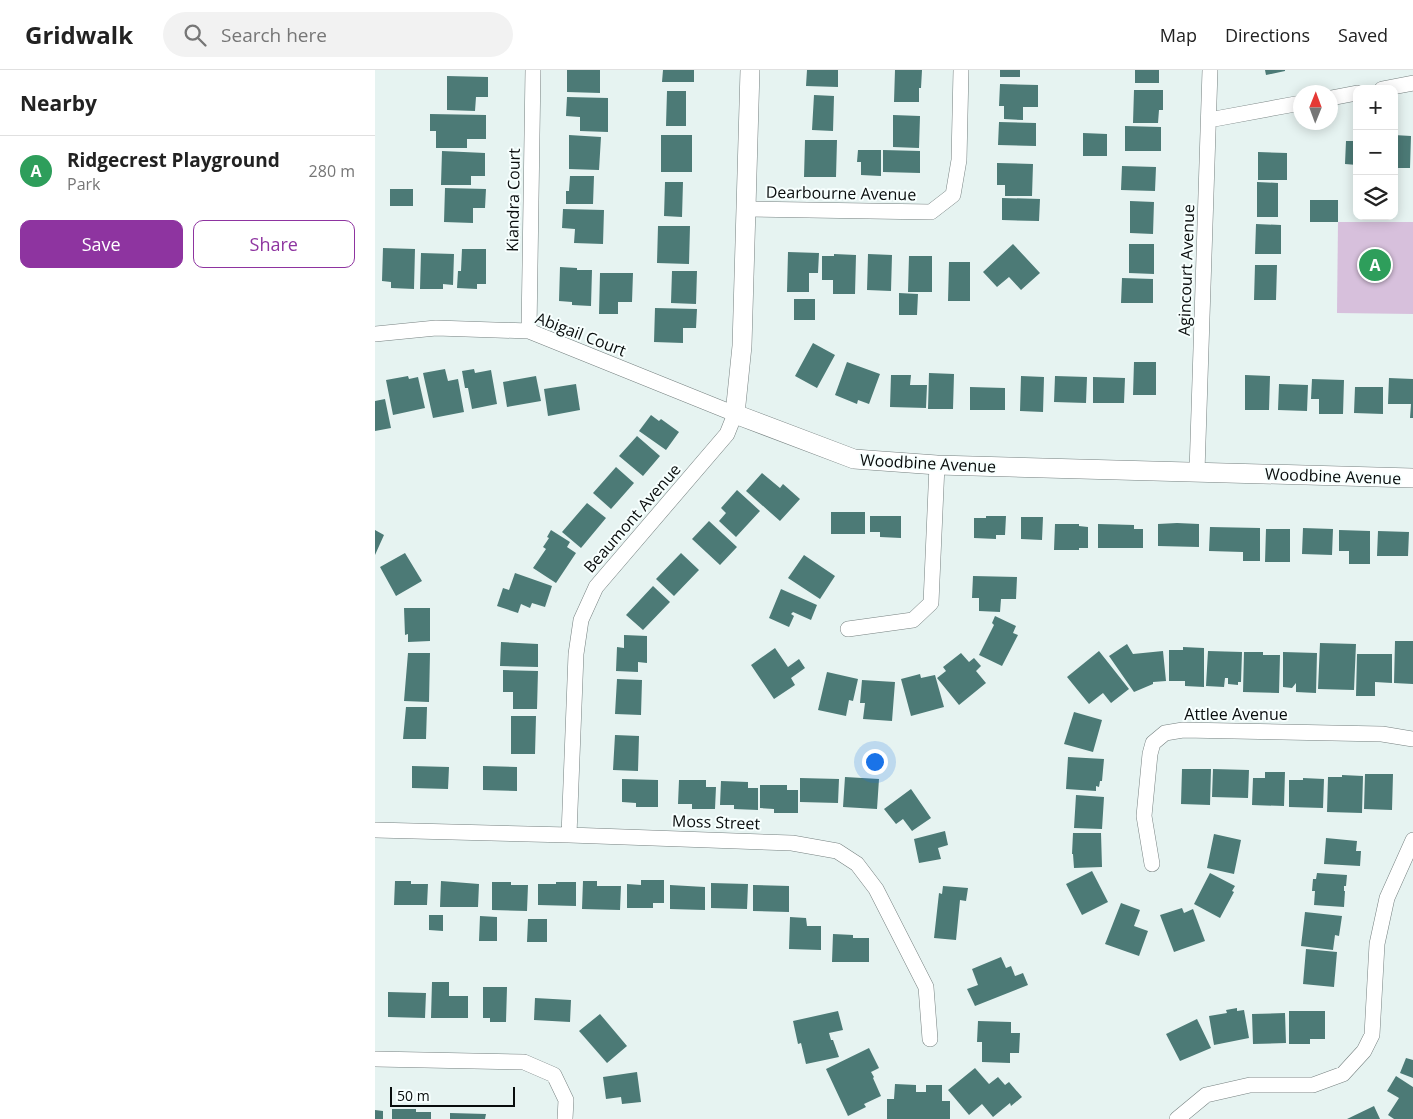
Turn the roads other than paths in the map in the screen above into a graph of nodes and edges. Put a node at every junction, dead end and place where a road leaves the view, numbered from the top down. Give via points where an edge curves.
1 (533, 70) edge
2 (750, 70) edge
3 (961, 70) edge
4 (1210, 70) edge
5 (1413, 83) edge
6 (1398, 86) edge
7 (1353, 94) edge
8 (1338, 97) edge
9 (1293, 104) edge
10 (1209, 120) junction
11 (747, 209) junction
12 (529, 331) junction
13 (375, 334) edge
14 (735, 414) junction
15 (937, 465) junction
16 (1197, 472) junction
17 (1413, 478) edge
18 (848, 629) dead end
19 (1413, 739) edge
20 (375, 830) edge
21 (569, 835) junction
22 (1413, 840) edge
23 (1152, 864) dead end
24 (931, 1039) dead end
25 (375, 1059) edge
26 (565, 1119) edge
27 (1177, 1119) edge

1 - 12 street, Kiandra Court
2 - 11 street
3 - 11 street, Dearbourne Avenue via 959,160 953,195 931,212
4 - 10 street, Agincourt Avenue
5 - 6 street
7 - 8 street
9 - 10 street
10 - 16 street, Agincourt Avenue
11 - 14 street via 742,346
12 - 13 street, Abigail Court via 436,328
12 - 14 street, Abigail Court
14 - 15 street, Woodbine Avenue via 854,459
14 - 21 street, Beaumont Avenue via 727,434 595,588 581,620 576,654
15 - 16 street, Woodbine Avenue
15 - 18 street via 931,603 913,620
16 - 17 street, Woodbine Avenue
19 - 23 street, Attlee Avenue via 1372,733 1183,730 1165,733 1153,743 1149,763 1144,816
20 - 21 street, Moss Street
21 - 24 street, Moss Street via 792,843 837,851 857,864 876,889 926,987
22 - 27 street via 1387,898 1377,944 1372,1035 1364,1051 1343,1074 1313,1085 1250,1085 1206,1095
25 - 26 street via 524,1062 553,1075 565,1100

